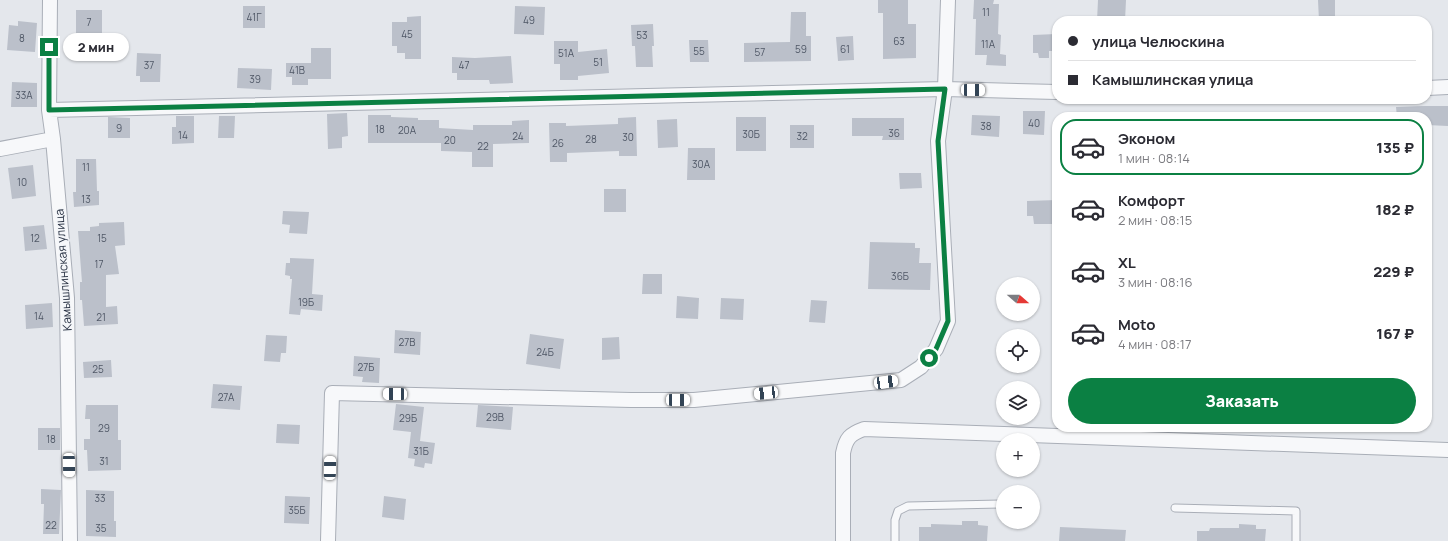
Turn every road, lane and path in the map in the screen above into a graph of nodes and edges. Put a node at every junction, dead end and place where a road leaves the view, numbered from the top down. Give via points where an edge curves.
1 (50, 0) edge
2 (948, 0) edge
3 (1432, 88) edge
4 (1448, 88) edge
5 (945, 89) junction
6 (1052, 92) edge
7 (49, 110) junction
8 (53, 139) junction
9 (0, 149) edge
10 (1448, 450) edge
11 (996, 504) edge
12 (1175, 508) dead end
13 (70, 541) edge
14 (328, 541) edge
15 (843, 541) edge
16 (895, 541) edge
17 (1296, 541) edge

1 - 7 street, Камышлинская улица
2 - 5 street
3 - 4 street
5 - 6 street
5 - 7 street
5 - 14 street via 938,141 948,321 936,349 921,367 901,380 694,400 332,393
7 - 8 street, Камышлинская улица
8 - 9 street
8 - 13 street, Камышлинская улица via 67,298
10 - 15 street via 864,429 854,433 846,441 843,453
11 - 16 lane via 908,506 898,510 895,520
12 - 17 lane via 1296,511

